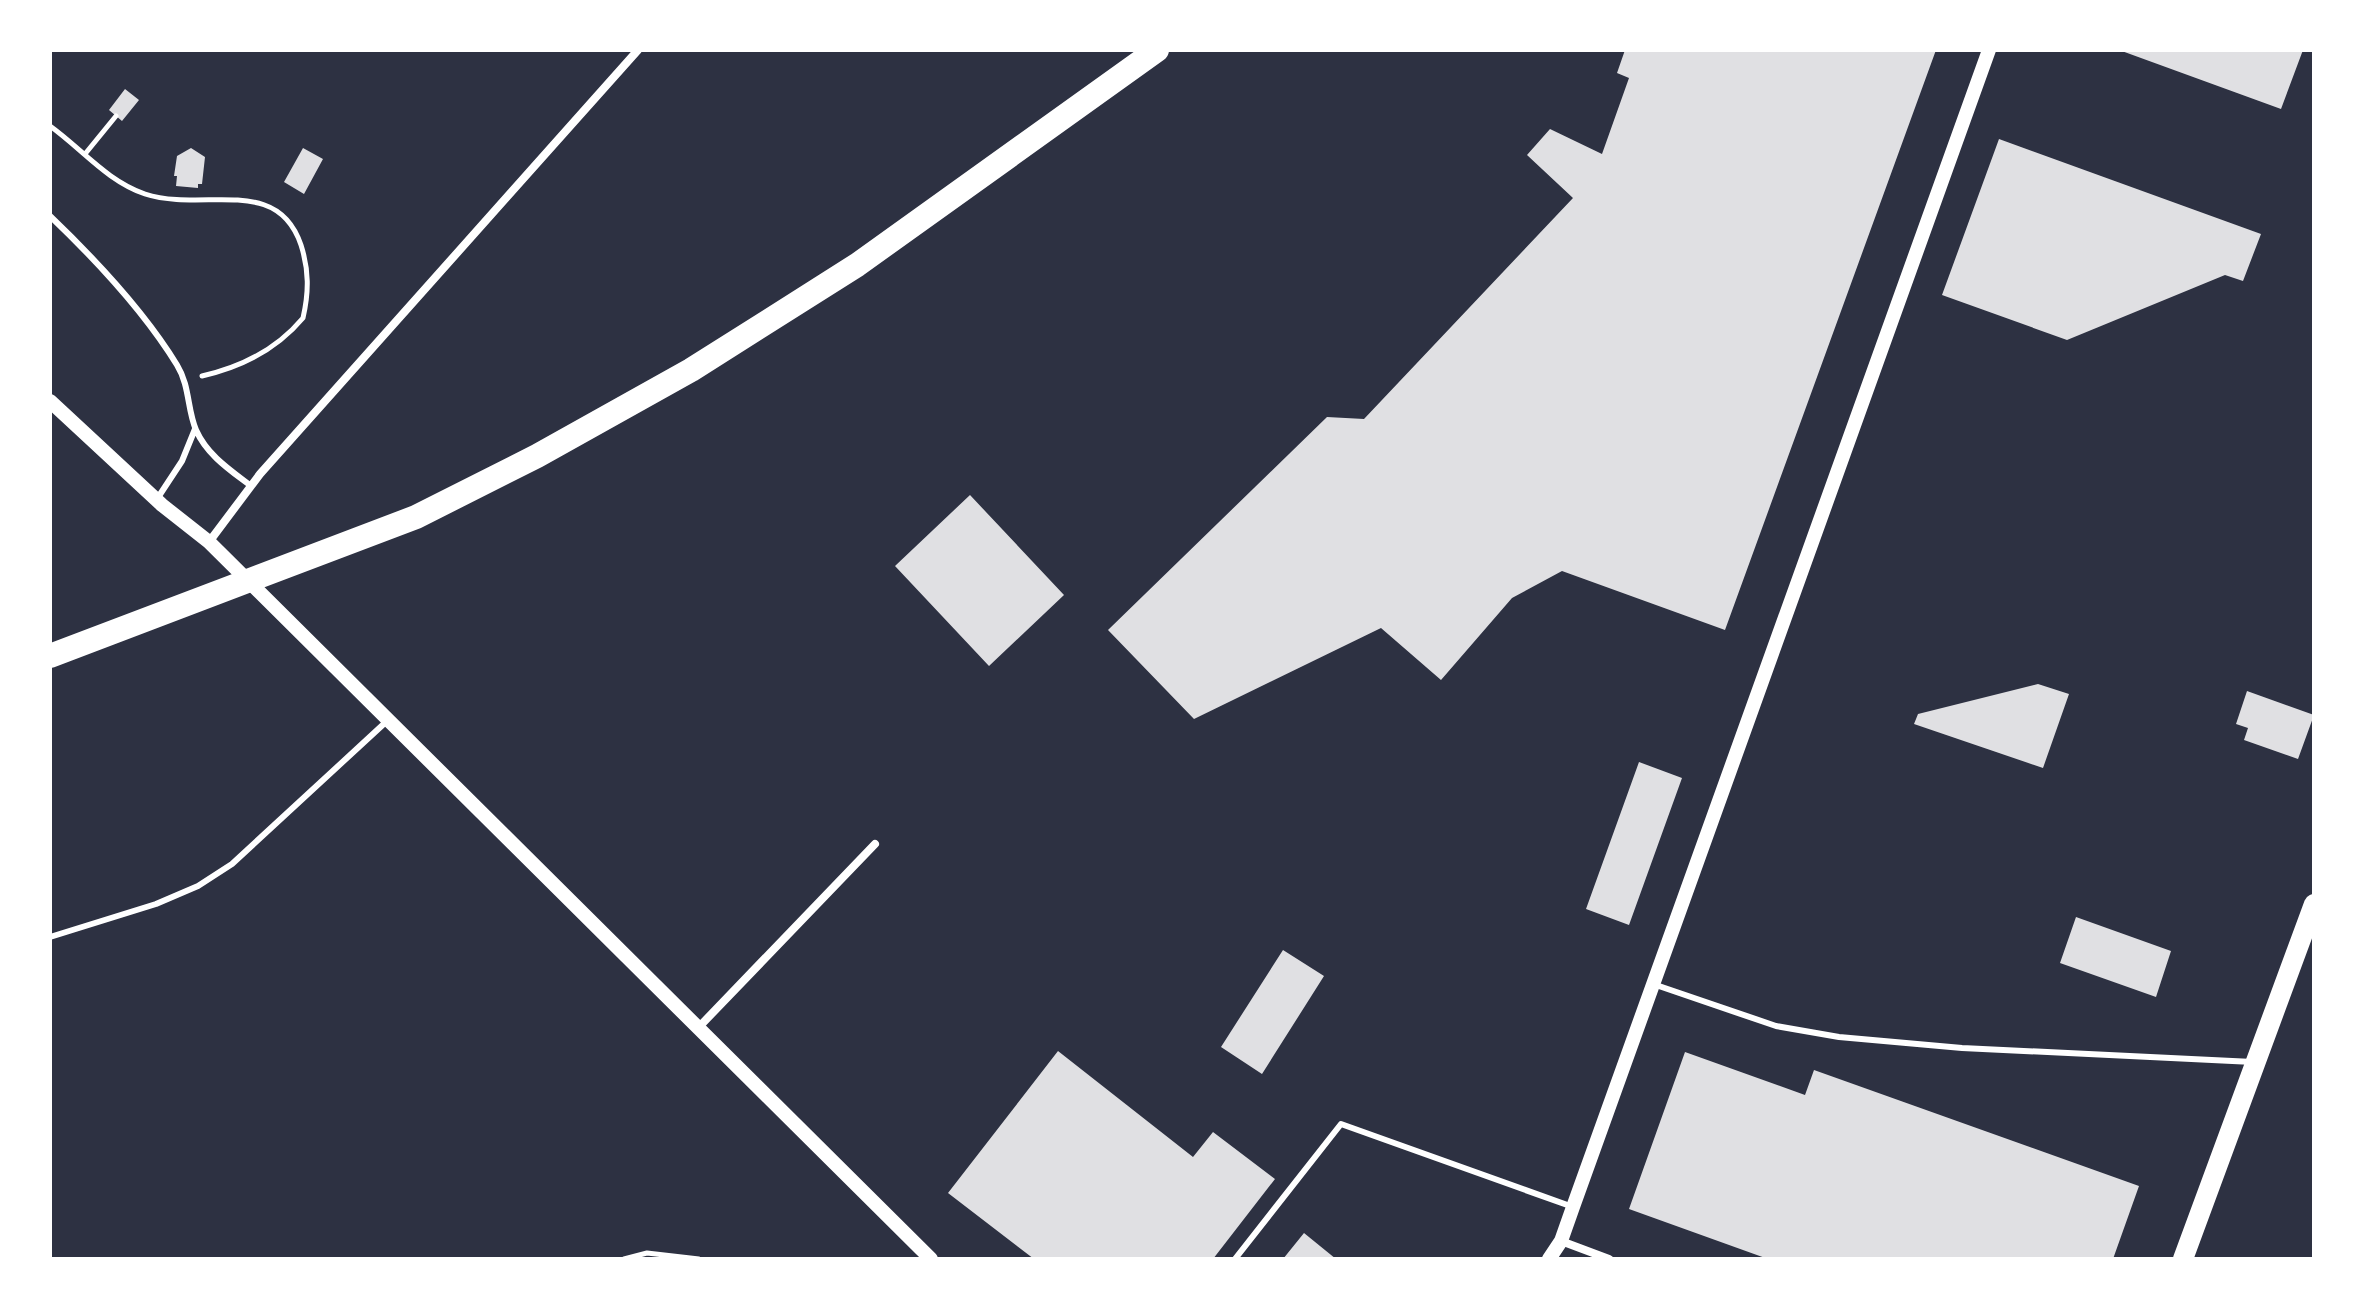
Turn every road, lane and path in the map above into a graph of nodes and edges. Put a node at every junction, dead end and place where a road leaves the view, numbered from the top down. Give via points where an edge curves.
1 (638, 50) edge
2 (1157, 50) edge
3 (1989, 50) edge
4 (116, 116) dead end
5 (50, 126) edge
6 (85, 154) junction
7 (50, 216) edge
8 (184, 380) junction
9 (50, 401) edge
10 (195, 429) junction
11 (251, 486) junction
12 (157, 500) junction
13 (209, 542) junction
14 (50, 656) edge
15 (388, 720) junction
16 (875, 844) dead end
17 (2314, 904) edge
18 (50, 937) edge
19 (1653, 984) junction
20 (698, 1028) junction
21 (2256, 1063) junction
22 (1573, 1207) junction
23 (1561, 1241) junction
24 (624, 1259) edge
25 (699, 1259) edge
26 (931, 1259) edge
27 (1235, 1259) edge
28 (1549, 1259) edge
29 (1609, 1259) edge
30 (2183, 1259) edge

1 - 11 street
2 - 14 highway via 857,265 691,370 537,456 416,517
3 - 19 street
4 - 6 path
5 - 6 path
6 - 8 path via 112,177 147,194 192,202 262,202 284,213 295,228 309,279 303,318 268,350
7 - 8 lane via 153,330
8 - 10 lane
9 - 12 street
10 - 11 lane via 214,457
10 - 12 lane
11 - 13 street
12 - 13 street
13 - 15 street
15 - 18 lane via 232,864 198,886
15 - 20 street
16 - 20 street
17 - 21 main road
19 - 21 lane via 1776,1026 1839,1037
19 - 22 street
20 - 26 street
21 - 30 main road
22 - 23 street
22 - 27 lane via 1341,1124
23 - 28 street
23 - 29 street
24 - 25 path via 647,1253

